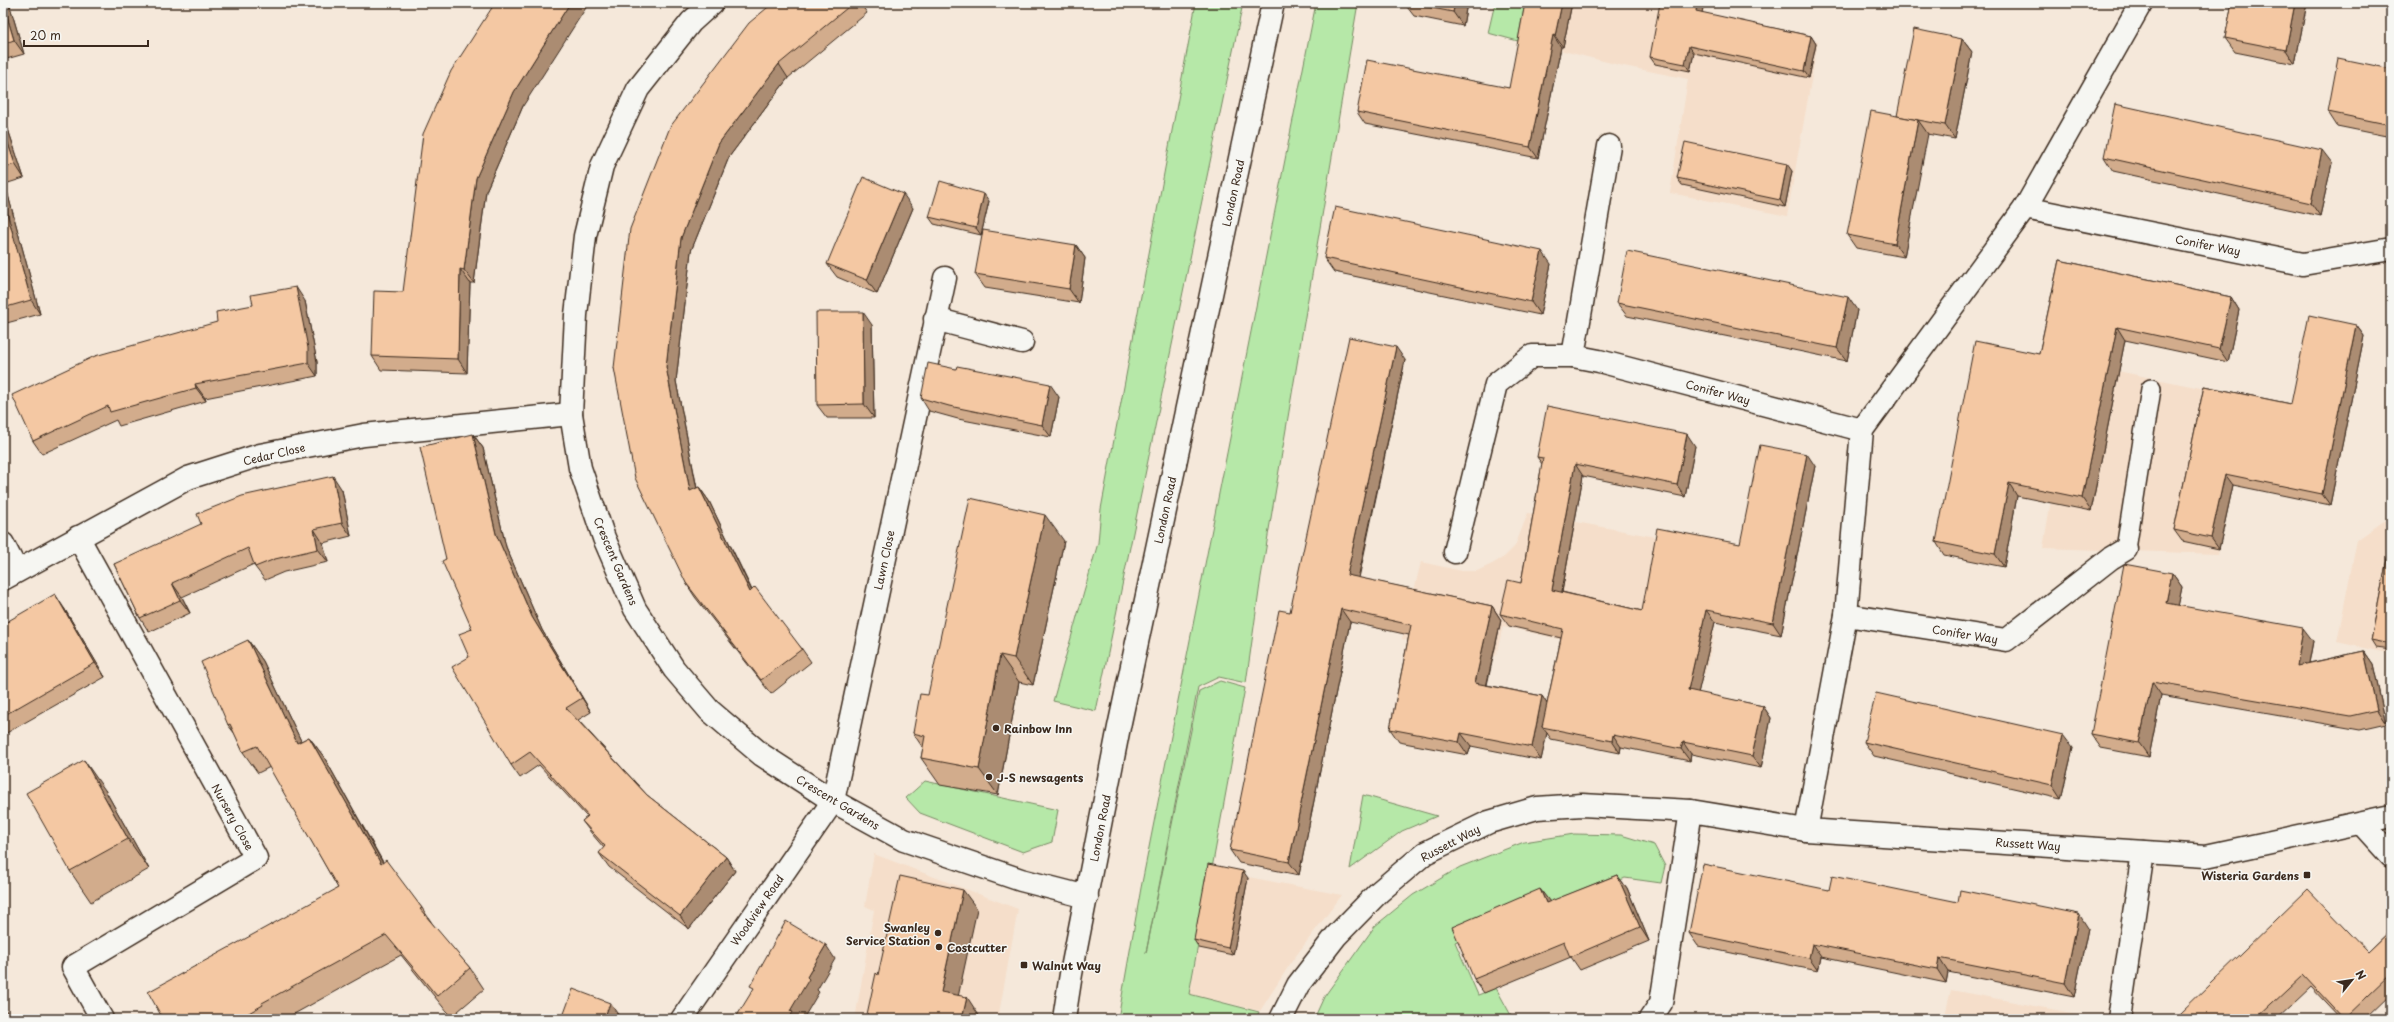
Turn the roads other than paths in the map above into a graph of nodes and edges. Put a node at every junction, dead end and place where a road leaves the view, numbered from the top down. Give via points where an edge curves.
1 (712, 3) edge
2 (1273, 3) edge
3 (2141, 3) edge
4 (1609, 146) dead end
5 (2025, 208) junction
6 (2391, 249) edge
7 (945, 278) dead end
8 (936, 319) junction
9 (1022, 342) dead end
10 (1573, 356) junction
11 (2151, 389) dead end
12 (571, 414) junction
13 (1862, 430) junction
14 (78, 538) junction
15 (3, 544) edge
16 (2126, 549) joint
17 (1455, 552) dead end
18 (10, 575) edge
19 (1846, 615) junction
20 (833, 801) junction
21 (1692, 811) junction
22 (2391, 816) edge
23 (2362, 824) junction
24 (1806, 830) junction
25 (2143, 852) junction
26 (2391, 856) edge
27 (1087, 897) junction
28 (102, 1019) edge
29 (682, 1019) edge
30 (1064, 1019) edge
31 (1281, 1019) edge
32 (1650, 1019) edge
33 (2119, 1019) edge

1 - 12 street, Crescent Gardens via 691,22 638,89 602,166 584,244 576,315
2 - 27 street, London Road via 1119,727
3 - 5 street
4 - 10 street
5 - 6 street, Conifer Way via 2303,264
5 - 13 street
7 - 8 street, Lawn Close
8 - 9 street
8 - 20 street, Lawn Close
10 - 13 street, Conifer Way
10 - 17 street, Conifer Way via 1532,356 1496,384
11 - 16 lane
12 - 14 street, Cedar Close via 364,435 260,455 188,478
12 - 20 street, Crescent Gardens via 580,468 604,538 636,609 674,669 709,710 762,754
13 - 19 street
14 - 18 street, Cedar Close
14 - 28 street, Nursery Close via 256,858 73,967
15 - 18 street
16 - 19 street, Conifer Way via 2006,640
19 - 24 street
20 - 27 street, Crescent Gardens via 904,840 1022,880
20 - 29 street, Woodview Road
21 - 24 street, Russett Way
21 - 31 street, Russett Way via 1582,805 1537,808 1489,822 1425,854 1379,892 1336,936 1298,985
21 - 32 street via 1661,1003
22 - 23 street, Russett Way
23 - 25 street, Russett Way via 2206,856
23 - 26 street
24 - 25 street, Russett Way
25 - 33 street
27 - 30 street, London Road

